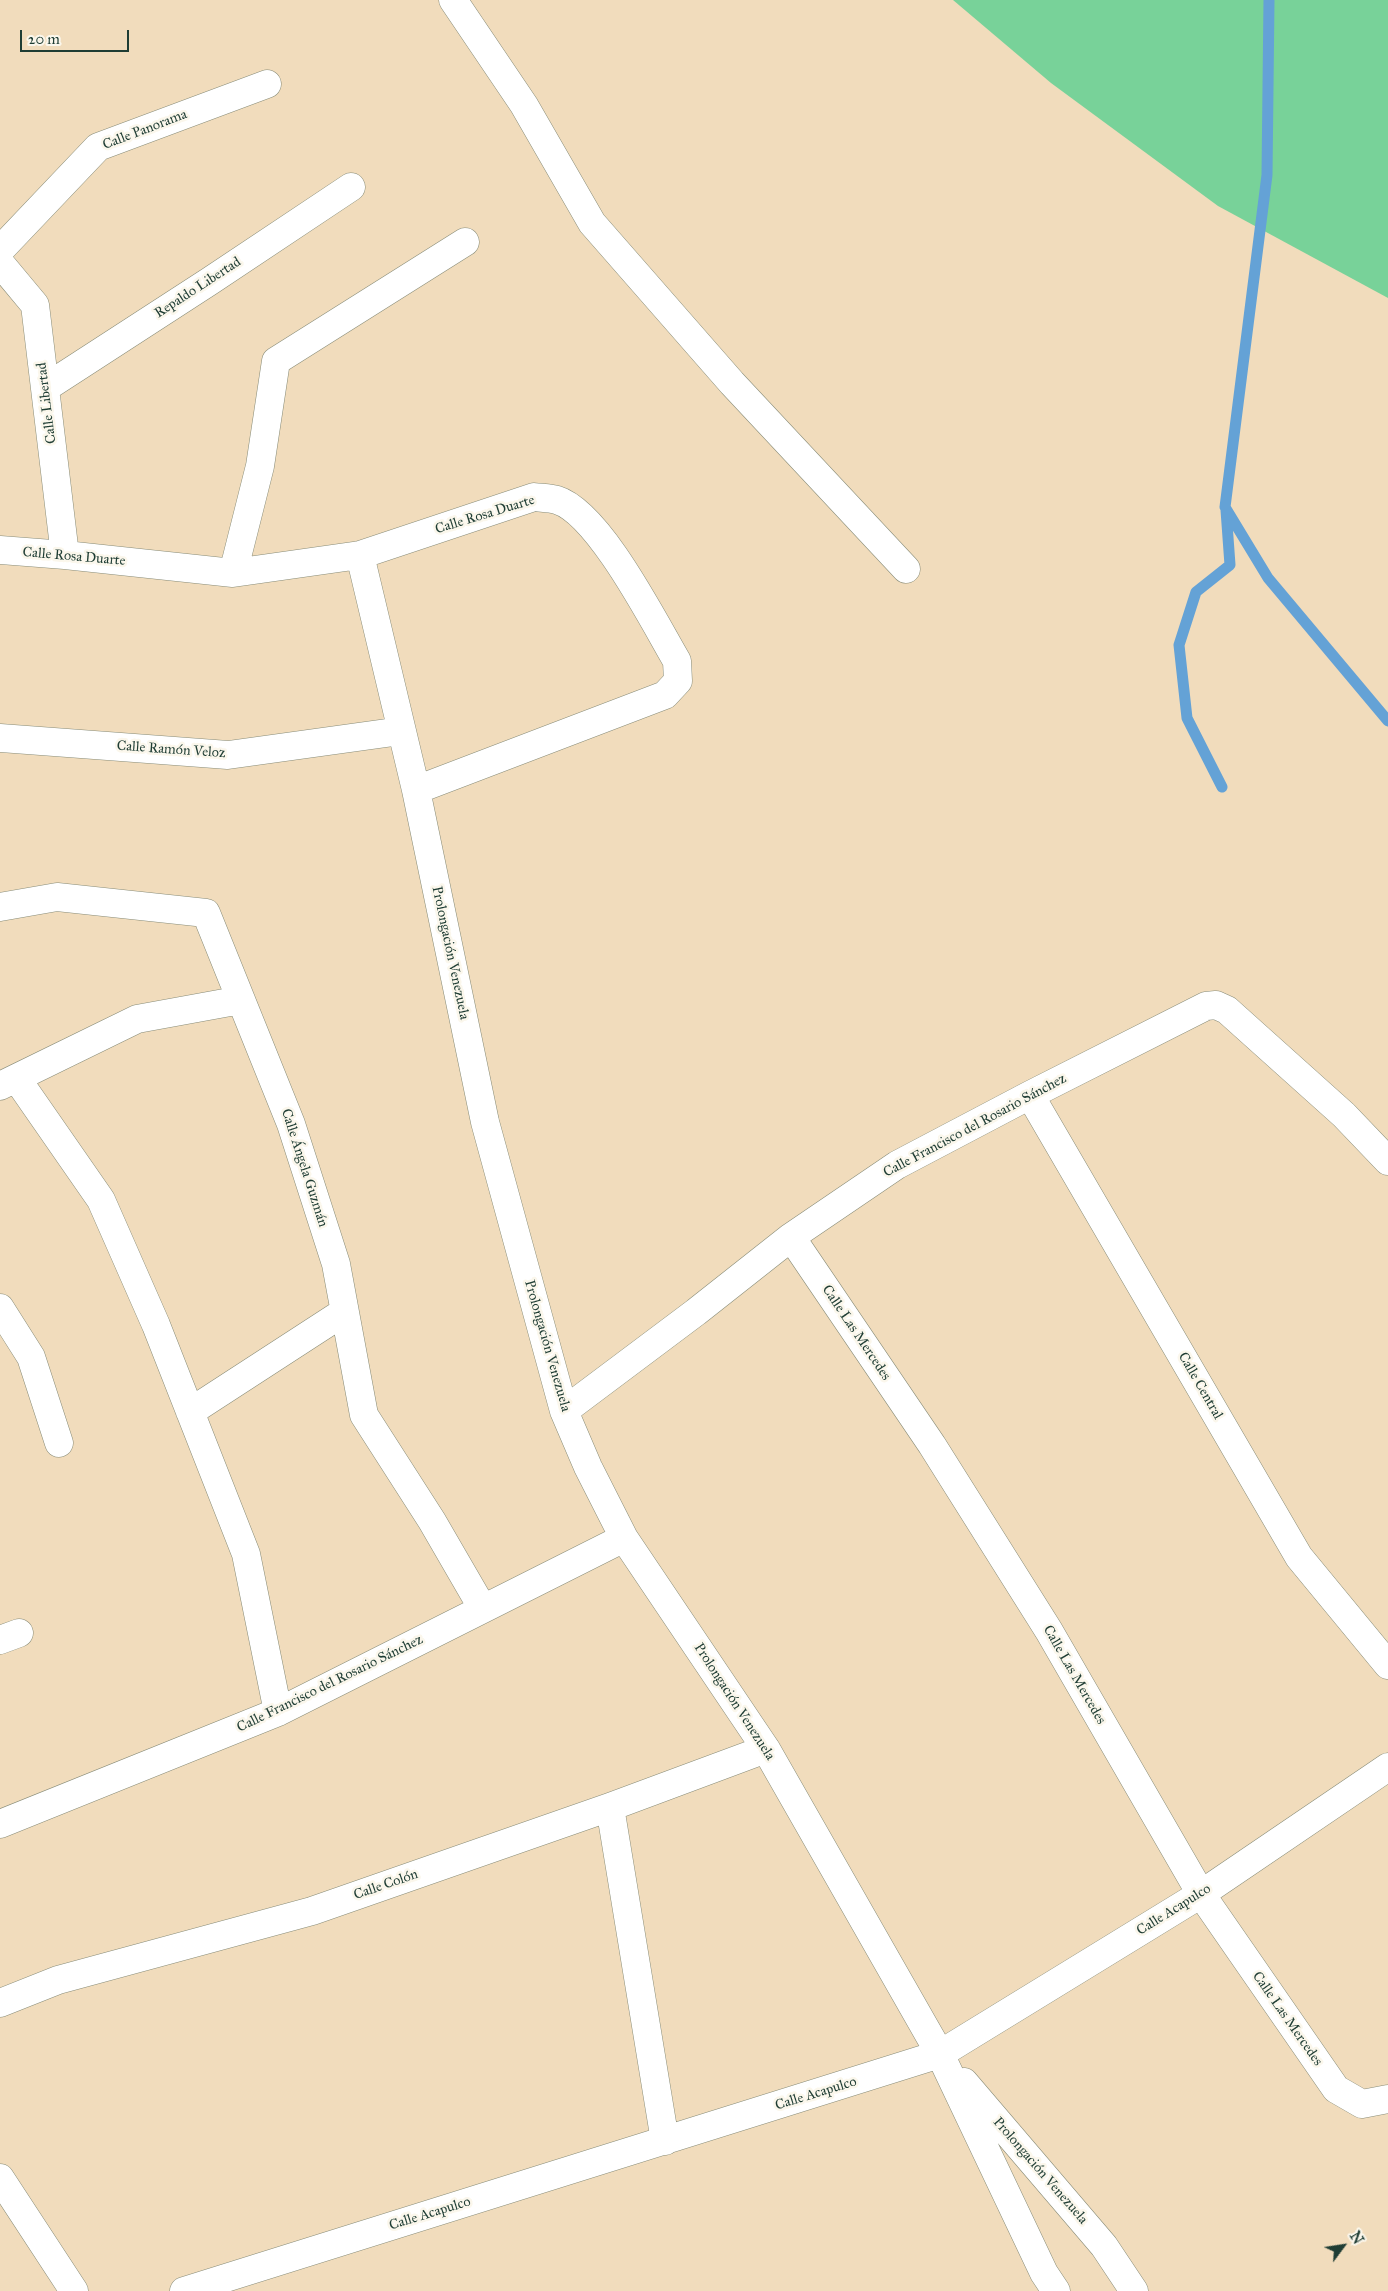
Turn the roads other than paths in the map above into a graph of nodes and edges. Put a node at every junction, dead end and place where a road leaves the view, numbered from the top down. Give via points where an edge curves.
1 (453, 0) edge
2 (268, 84) dead end
3 (351, 187) dead end
4 (465, 242) dead end
5 (0, 250) edge
6 (0, 262) edge
7 (45, 388) junction
8 (0, 550) edge
9 (360, 554) junction
10 (65, 555) junction
11 (906, 569) dead end
12 (233, 573) junction
13 (401, 731) junction
14 (0, 738) edge
15 (416, 790) junction
16 (0, 907) edge
17 (241, 1000) junction
18 (8, 1083) edge
19 (1030, 1094) junction
20 (1388, 1161) edge
21 (791, 1236) junction
22 (0, 1308) edge
23 (344, 1312) junction
24 (564, 1411) junction
25 (190, 1412) junction
26 (59, 1443) dead end
27 (624, 1538) junction
28 (483, 1609) junction
29 (1388, 1665) edge
30 (278, 1712) junction
31 (766, 1749) junction
32 (1388, 1766) edge
33 (610, 1807) junction
34 (0, 1824) edge
35 (1201, 1894) junction
36 (0, 2003) edge
37 (940, 2054) junction
38 (1375, 2102) edge
39 (665, 2141) junction
40 (0, 2178) edge
41 (74, 2291) edge
42 (184, 2291) edge
43 (1056, 2291) edge
44 (1134, 2291) edge

1 - 11 street via 524,105 592,223 732,383
2 - 5 street, Calle Panorama via 98,147
3 - 7 street, Repaldo Libertad
4 - 12 street via 276,361 260,466
6 - 7 street, Calle Libertad via 35,305
7 - 10 street, Calle Libertad
8 - 10 street, Calle Rosa Duarte
9 - 12 street, Calle Rosa Duarte
9 - 13 street, Prolongación Venezuela
9 - 15 street, Calle Rosa Duarte via 534,497 558,500 581,515 615,555 677,661 678,681 666,695
10 - 12 street, Calle Rosa Duarte
13 - 14 street, Calle Ramón Veloz via 228,755
13 - 15 street, Prolongación Venezuela
15 - 24 street, Prolongación Venezuela via 485,1122
16 - 17 street, Calle Ángela Guzmán via 57,897 206,913
17 - 18 street via 137,1019
17 - 23 street, Calle Ángela Guzmán via 291,1124 336,1264
18 - 25 street via 101,1200
19 - 20 street, Calle Francisco del Rosario Sánchez via 1206,1006 1216,1005 1227,1010 1344,1115
19 - 21 street, Calle Francisco del Rosario Sánchez via 898,1165
19 - 29 street, Calle Central via 1299,1557
21 - 24 street, Calle Francisco del Rosario Sánchez
21 - 35 street, Calle Las Mercedes via 932,1445 1049,1631
22 - 26 street via 31,1357
23 - 25 street
23 - 28 street, Calle Ángela Guzmán via 364,1415 432,1521
24 - 27 street, Prolongación Venezuela
25 - 30 street via 246,1554
27 - 28 street, Calle Francisco del Rosario Sánchez
27 - 31 street, Prolongación Venezuela
28 - 30 street, Calle Francisco del Rosario Sánchez
30 - 34 street, Calle Francisco del Rosario Sánchez
31 - 33 street, Calle Colón
31 - 37 street, Prolongación Venezuela
32 - 35 street, Calle Acapulco
33 - 36 street, Calle Colón via 312,1911 58,1980
33 - 39 street
35 - 37 street, Calle Acapulco
35 - 38 street, Calle Las Mercedes via 1336,2089
37 - 39 street, Calle Acapulco
37 - 43 street, Prolongación Venezuela via 1044,2273
37 - 44 street, Prolongación Venezuela via 1104,2246
39 - 42 street, Calle Acapulco
40 - 41 street

